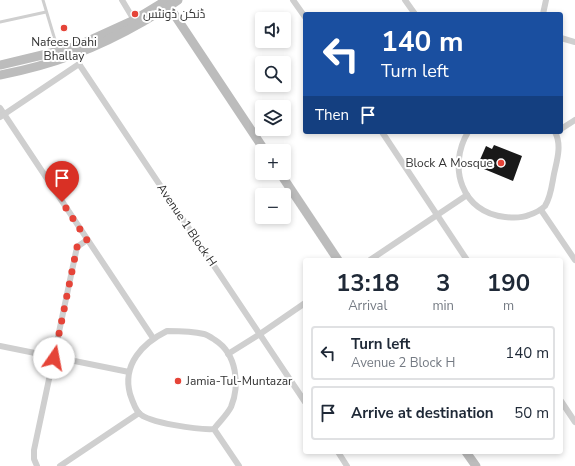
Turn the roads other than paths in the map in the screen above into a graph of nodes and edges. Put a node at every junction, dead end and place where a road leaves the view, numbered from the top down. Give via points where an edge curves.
1 (43, 0) edge
2 (122, 0) edge
3 (178, 0) edge
4 (294, 0) edge
5 (405, 0) edge
6 (546, 0) edge
7 (167, 2) edge
8 (46, 12) junction
9 (414, 12) edge
10 (543, 12) edge
11 (303, 14) edge
12 (134, 20) junction
13 (0, 22) edge
14 (563, 39) edge
15 (575, 42) edge
16 (78, 49) junction
17 (59, 51) junction
18 (79, 64) junction
19 (0, 65) edge
20 (0, 75) edge
21 (1, 113) edge
22 (575, 120) edge
23 (563, 128) edge
24 (383, 134) edge
25 (467, 134) edge
26 (557, 134) edge
27 (260, 144) edge
28 (285, 180) edge
29 (467, 195) junction
30 (541, 210) junction
31 (437, 214) junction
32 (87, 240) junction
33 (337, 258) edge
34 (373, 258) edge
35 (466, 258) edge
36 (575, 260) edge
37 (303, 304) edge
38 (260, 334) junction
39 (153, 338) junction
40 (0, 346) edge
41 (228, 354) junction
42 (54, 358) junction
43 (129, 372) junction
44 (303, 399) edge
45 (563, 404) edge
46 (139, 413) junction
47 (575, 422) edge
48 (214, 429) junction
49 (339, 454) edge
50 (467, 454) edge
51 (37, 466) edge
52 (60, 466) edge
53 (239, 466) edge
54 (347, 466) edge
55 (476, 466) edge

1 - 8 lane
2 - 12 street
3 - 7 main road
4 - 11 street
5 - 9 street
6 - 10 street
7 - 12 main road
7 - 16 main road via 120,34
7 - 27 main road
8 - 13 lane
8 - 17 lane
12 - 16 main road
14 - 15 street
16 - 17 main road
16 - 18 street
16 - 20 main road via 27,70
17 - 19 main road
18 - 21 street
18 - 38 street, Avenue 1 Block H
21 - 32 street
22 - 23 street
24 - 31 street
25 - 29 street via 461,145 458,160 459,176
26 - 30 street via 559,147 557,160 548,199
28 - 33 main road
29 - 30 street via 479,207 498,217 524,217
29 - 31 street
30 - 36 street
31 - 34 street
31 - 35 street
32 - 39 street
32 - 42 street via 77,247
37 - 38 street
38 - 41 street
38 - 44 street, Avenue 1 Block H
39 - 41 street via 168,331 206,334 219,342
39 - 43 street via 135,358
40 - 42 street
41 - 48 street via 236,379 235,393 230,409
42 - 43 street
42 - 51 street via 34,450
43 - 46 street via 128,386
45 - 47 street
46 - 48 street via 144,417 169,424
46 - 52 street
48 - 53 street
49 - 54 street
50 - 55 main road

